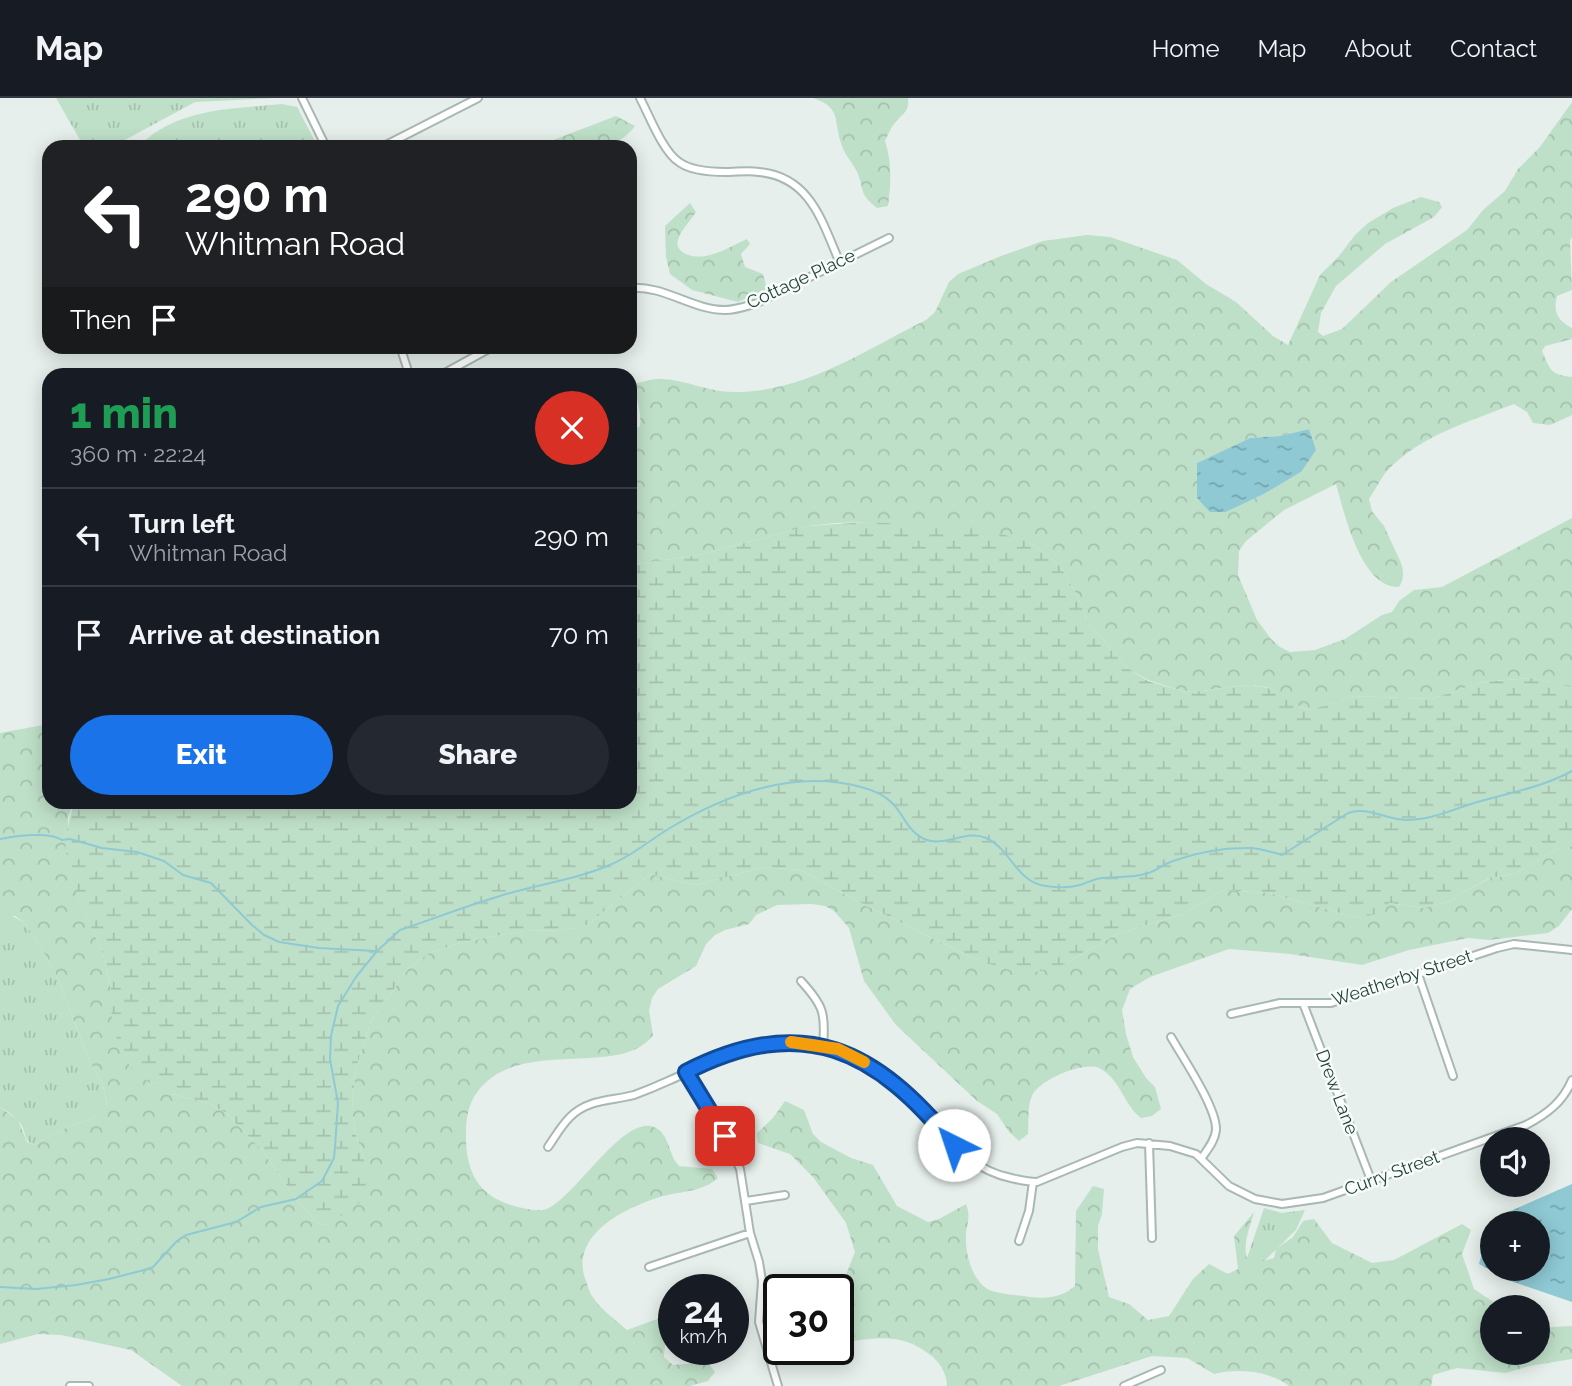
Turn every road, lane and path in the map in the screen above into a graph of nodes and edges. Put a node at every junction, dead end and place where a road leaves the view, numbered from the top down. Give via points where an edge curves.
1 (302, 98) edge
2 (478, 98) edge
3 (640, 98) edge
4 (323, 140) edge
5 (396, 140) edge
6 (889, 238) dead end
7 (840, 262) junction
8 (637, 288) edge
9 (479, 354) edge
10 (454, 368) edge
11 (1572, 950) edge
12 (1418, 974) junction
13 (800, 981) dead end
14 (1303, 1003) junction
15 (1231, 1014) dead end
16 (1171, 1037) dead end
17 (823, 1046) junction
18 (686, 1072) junction
19 (1453, 1076) dead end
20 (1572, 1080) edge
21 (1149, 1143) junction
22 (548, 1147) dead end
23 (1201, 1159) junction
24 (1371, 1180) junction
25 (1033, 1182) junction
26 (785, 1195) dead end
27 (746, 1201) junction
28 (750, 1233) junction
29 (1152, 1238) dead end
30 (1018, 1241) dead end
31 (649, 1267) dead end
32 (1161, 1370) dead end
33 (70, 1386) edge
34 (89, 1386) edge
35 (778, 1386) edge
36 (1124, 1386) edge

1 - 4 street
2 - 5 street
3 - 7 street via 671,155 685,166 759,172 802,190 814,204
6 - 7 street, Cottage Place
7 - 8 street, Cottage Place via 757,303 734,309 716,309 652,288
9 - 10 street
11 - 12 street, Weatherby Street via 1514,944
12 - 14 street, Weatherby Street via 1331,1003
12 - 19 street
13 - 17 street via 821,1007
14 - 15 street, Weatherby Street
14 - 24 street, Drew Lane
16 - 23 street via 1216,1123 1212,1143
17 - 18 street via 788,1042 753,1046
17 - 25 street via 838,1049 887,1076 982,1170
18 - 22 street via 578,1110
18 - 27 street via 725,1136 740,1169
20 - 24 street, Curry Street via 1555,1107 1526,1125
21 - 23 street
21 - 25 street via 1122,1147
21 - 29 street
23 - 24 street, Curry Street via 1236,1190 1282,1204 1323,1198
25 - 30 street via 1030,1211
26 - 27 street
27 - 28 street
28 - 31 street
28 - 35 street via 762,1281 759,1322
32 - 36 street
33 - 34 street

